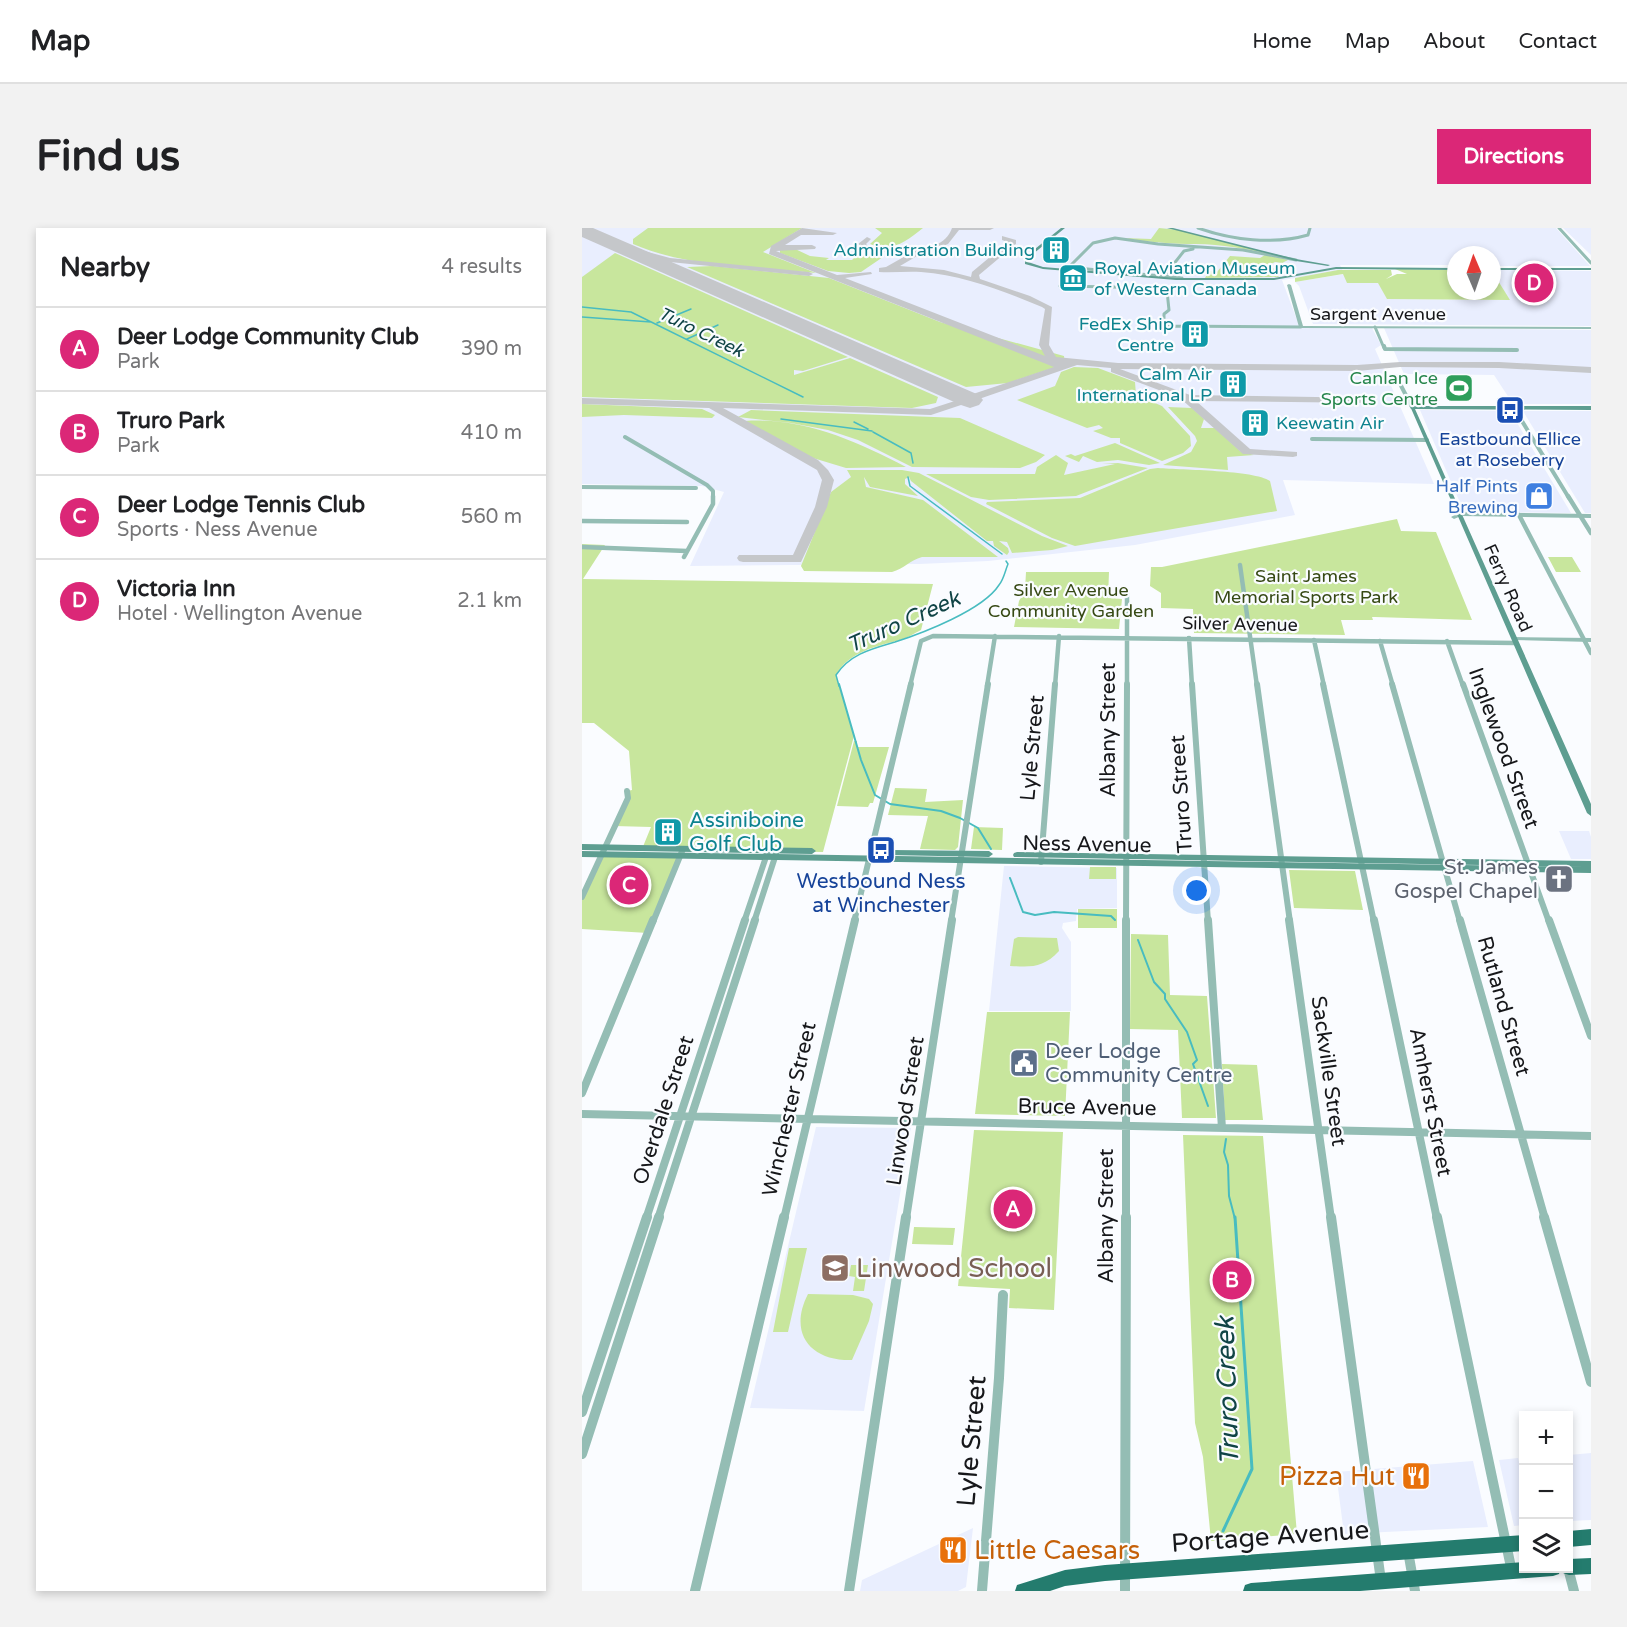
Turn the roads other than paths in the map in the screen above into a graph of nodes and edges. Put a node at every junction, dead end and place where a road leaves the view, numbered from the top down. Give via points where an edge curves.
1 (1063, 228) edge
2 (1169, 228) edge
3 (1198, 228) edge
4 (1310, 228) edge
5 (1559, 228) edge
6 (1217, 248) junction
7 (1296, 260) junction
8 (1306, 262) junction
9 (1591, 262) edge
10 (1447, 268) edge
11 (1447, 268) edge
12 (1501, 268) edge
13 (1591, 268) edge
14 (1305, 274) junction
15 (1168, 277) junction
16 (1291, 277) junction
17 (1190, 279) junction
18 (1264, 279) junction
19 (1289, 285) junction
20 (1060, 286) dead end
21 (1169, 310) joint
22 (1301, 327) junction
23 (1375, 327) junction
24 (1591, 328) edge
25 (1517, 350) dead end
26 (1396, 376) dead end
27 (1412, 407) junction
28 (1514, 408) junction
29 (1591, 408) edge
30 (625, 437) dead end
31 (1312, 439) dead end
32 (1427, 440) junction
33 (582, 487) edge
34 (696, 488) dead end
35 (1461, 516) junction
36 (1520, 517) junction
37 (1581, 517) junction
38 (1591, 517) edge
39 (582, 521) edge
40 (687, 522) dead end
41 (1591, 533) edge
42 (582, 547) edge
43 (687, 551) junction
44 (684, 557) dead end
45 (1240, 565) dead end
46 (1127, 590) dead end
47 (995, 636) junction
48 (1059, 636) junction
49 (1127, 637) junction
50 (1189, 638) junction
51 (925, 639) joint
52 (1250, 639) junction
53 (1314, 640) junction
54 (1380, 641) junction
55 (1447, 641) junction
56 (1515, 641) junction
57 (1588, 642) edge
58 (1591, 653) edge
59 (627, 791) dead end
60 (884, 792) joint
61 (881, 806) joint
62 (969, 809) joint
63 (1591, 813) edge
64 (966, 827) joint
65 (582, 848) edge
66 (604, 851) junction
67 (681, 853) junction
68 (582, 854) edge
69 (771, 854) junction
70 (869, 856) junction
71 (962, 857) junction
72 (1041, 858) junction
73 (1127, 860) junction
74 (1204, 861) junction
75 (1281, 862) junction
76 (1361, 864) junction
77 (1591, 864) edge
78 (1444, 865) junction
79 (1529, 866) junction
80 (1591, 870) edge
81 (582, 897) edge
82 (1591, 1036) edge
83 (582, 1093) edge
84 (582, 1114) edge
85 (680, 1116) junction
86 (691, 1117) junction
87 (807, 1119) junction
88 (921, 1122) junction
89 (1126, 1126) junction
90 (1222, 1128) junction
91 (1317, 1130) junction
92 (1418, 1132) junction
93 (1521, 1134) junction
94 (1591, 1136) edge
95 (1003, 1295) dead end
96 (592, 1382) junction
97 (605, 1382) junction
98 (1591, 1382) edge
99 (582, 1412) edge
100 (582, 1454) edge
101 (1591, 1538) edge
102 (1573, 1539) edge
103 (1519, 1543) edge
104 (1504, 1544) junction
105 (1408, 1551) junction
106 (1376, 1553) junction
107 (1591, 1566) edge
108 (1573, 1568) edge
109 (1519, 1571) edge
110 (1125, 1572) junction
111 (1512, 1572) junction
112 (1569, 1573) edge
113 (1381, 1581) junction
114 (1414, 1585) edge
115 (695, 1591) edge
116 (849, 1591) edge
117 (982, 1591) edge
118 (1023, 1591) edge
119 (1125, 1591) edge
120 (1251, 1591) edge
121 (1574, 1591) edge

1 - 17 main road via 1026,258 1026,263 1155,279
2 - 7 main road
3 - 4 street via 1241,240 1298,237 1308,235
5 - 9 street
6 - 7 street
6 - 15 street via 1184,251 1165,274
6 - 15 street via 1104,239 1090,245 1071,265
7 - 8 main road
8 - 10 main road
8 - 14 main road via 1310,269
11 - 14 main road via 1340,268
12 - 13 main road
14 - 16 main road
15 - 17 street
16 - 18 main road
16 - 19 main road
17 - 18 main road
18 - 19 main road
19 - 22 street
20 - 21 street via 1162,288 1167,291
21 - 22 street, Sargent Avenue via 1164,314 1164,327
22 - 23 street, Sargent Avenue
23 - 24 street, Sargent Avenue
23 - 25 street via 1385,349
26 - 27 street, Ferry Road
27 - 28 main road
27 - 32 main road, Ferry Road
28 - 29 main road
28 - 37 street
30 - 43 street via 713,491 714,504
31 - 32 street
32 - 35 main road, Ferry Road
33 - 34 street
35 - 36 street
35 - 56 main road, Ferry Road
36 - 37 street
36 - 57 street
37 - 38 street
37 - 41 street
39 - 40 street
42 - 43 street
43 - 44 street
45 - 52 street, Sackville Street
46 - 49 street, Albany Street
47 - 48 street, Silver Avenue
47 - 51 street, Silver Avenue via 944,635
47 - 62 street, Linwood Street
48 - 49 street, Silver Avenue
48 - 72 street, Lyle Street
49 - 50 street, Silver Avenue
49 - 73 street, Albany Street
50 - 52 street, Silver Avenue
50 - 74 street, Truro Street
51 - 60 street, Winchester Street via 920,643
52 - 53 street, Silver Avenue
52 - 75 street, Sackville Street
53 - 54 street, Silver Avenue
53 - 76 street, Amherst Street
54 - 55 street, Silver Avenue
54 - 78 street, Rutland Street
55 - 56 street, Silver Avenue
55 - 79 street, Inglewood Street
56 - 57 street, Silver Avenue
56 - 63 main road, Ferry Road
57 - 58 street
59 - 66 street via 628,798
60 - 61 street, Winchester Street
61 - 70 street, Winchester Street
62 - 64 street, Linwood Street
64 - 71 street, Linwood Street
65 - 66 main road, Ness Avenue
66 - 67 main road, Ness Avenue
66 - 68 main road, Ness Avenue
66 - 81 street
67 - 69 main road, Ness Avenue
67 - 83 street
69 - 70 main road, Ness Avenue
69 - 85 street, Overdale Street
69 - 86 street, Overdale Street
70 - 71 main road, Ness Avenue
70 - 87 street, Winchester Street
71 - 72 main road, Ness Avenue
71 - 88 street, Linwood Street
72 - 73 main road, Ness Avenue
73 - 74 main road, Ness Avenue
73 - 89 street, Albany Street
74 - 75 main road, Ness Avenue
74 - 90 street, Truro Street
75 - 76 main road, Ness Avenue
75 - 91 street, Sackville Street
76 - 78 main road, Ness Avenue
76 - 92 street, Amherst Street
77 - 79 main road, Ness Avenue
78 - 79 main road, Ness Avenue
78 - 93 street, Rutland Street
79 - 80 main road, Ness Avenue
79 - 82 street, Inglewood Street
84 - 85 street, Bruce Avenue
85 - 86 street, Bruce Avenue
85 - 96 street, Overdale Street
86 - 87 street, Bruce Avenue
86 - 97 street, Overdale Street
87 - 88 street, Bruce Avenue
87 - 115 street, Winchester Street
88 - 89 street, Bruce Avenue
88 - 116 street, Linwood Street
89 - 90 street, Bruce Avenue
89 - 110 street, Albany Street
90 - 91 street, Bruce Avenue
91 - 92 street, Bruce Avenue
91 - 106 street, Sackville Street
92 - 93 street, Bruce Avenue
92 - 104 street, Amherst Street
93 - 94 street, Bruce Avenue
93 - 98 street, Rutland Street
95 - 117 street, Lyle Street
96 - 97 street
96 - 99 street, Overdale Street
97 - 100 street, Overdale Street
101 - 102 highway
103 - 104 highway, Portage Avenue
104 - 105 highway, Portage Avenue
104 - 111 street, Amherst Street
105 - 106 highway, Portage Avenue
105 - 114 street
106 - 110 highway, Portage Avenue
106 - 113 street, Sackville Street
107 - 108 highway
109 - 111 highway
110 - 118 highway, Portage Avenue via 1065,1578
110 - 119 street, Albany Street
111 - 114 highway
112 - 121 street
113 - 114 highway
113 - 120 highway

